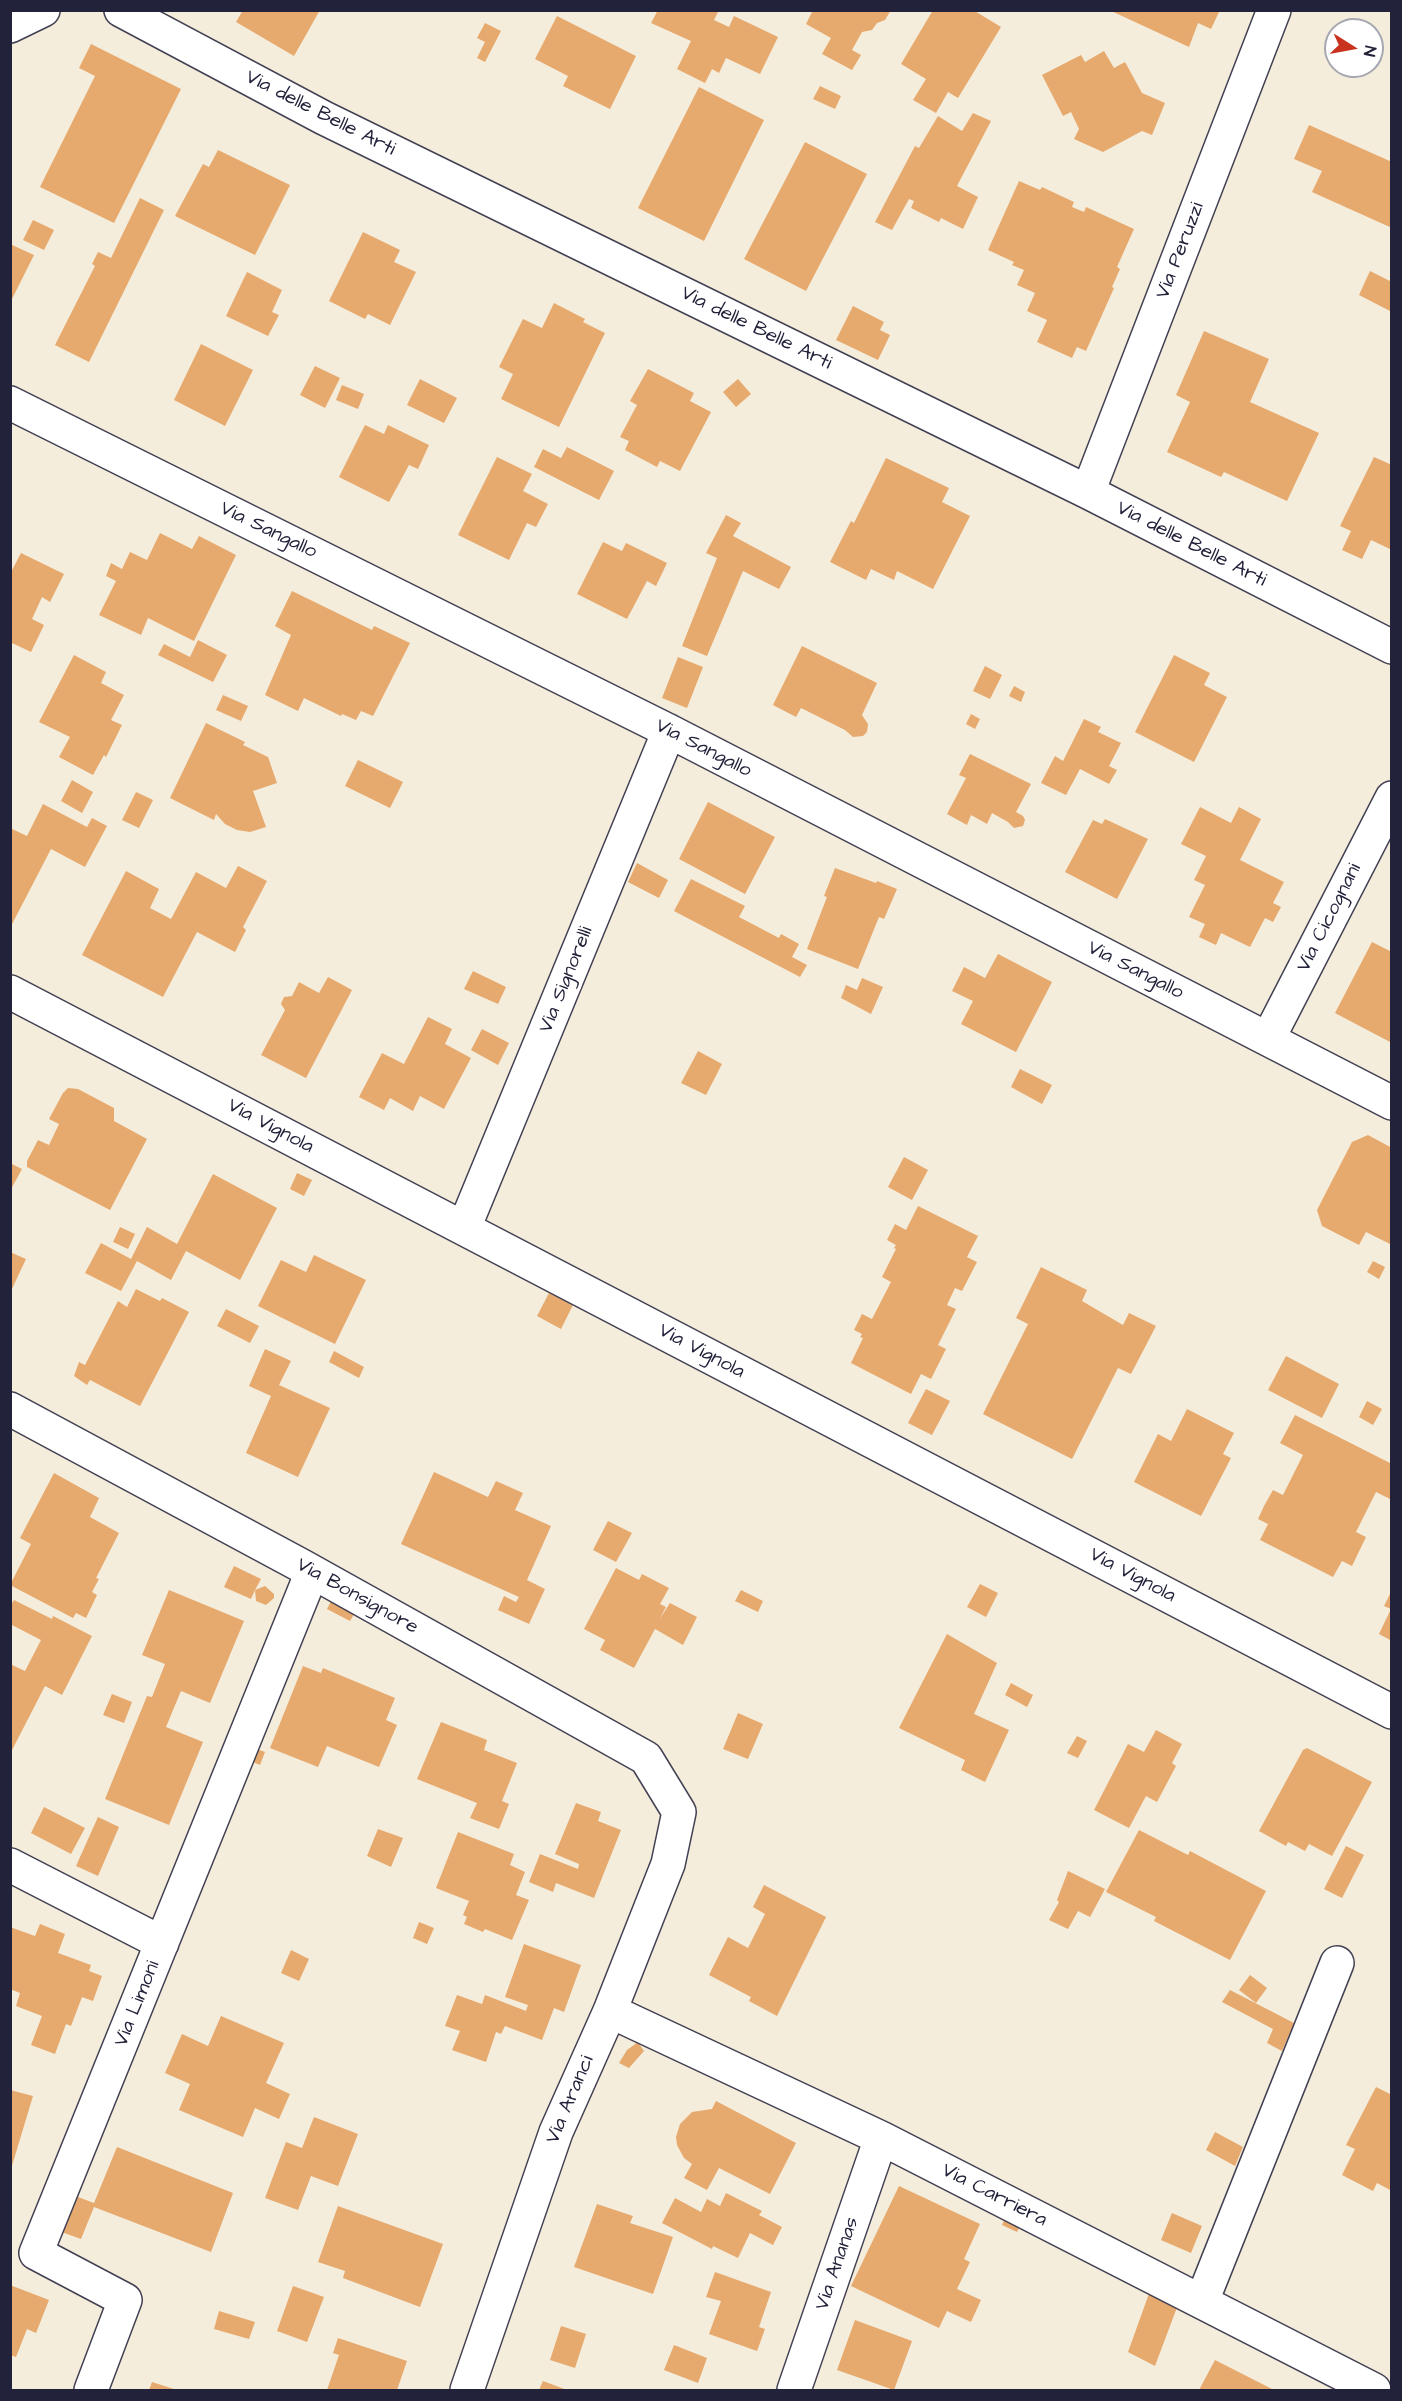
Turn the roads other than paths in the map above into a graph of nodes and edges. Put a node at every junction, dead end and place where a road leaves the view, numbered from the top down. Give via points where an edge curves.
1 (121, 10) edge
2 (1274, 10) edge
3 (10, 403) edge
4 (1088, 492) junction
5 (1392, 647) edge
6 (669, 731) junction
7 (1392, 798) edge
8 (10, 992) edge
9 (1268, 1039) junction
10 (1392, 1103) edge
11 (464, 1228) junction
12 (11, 1409) edge
13 (312, 1572) junction
14 (1392, 1712) edge
15 (679, 1812) joint
16 (10, 1865) edge
17 (162, 1943) junction
18 (1337, 1963) dead end
19 (610, 2011) junction
20 (881, 2138) junction
21 (1202, 2301) junction
22 (91, 2391) edge
23 (467, 2391) edge
24 (794, 2391) edge
25 (1374, 2391) edge

1 - 4 street, Via delle Belle Arti via 324,118
2 - 4 street, Via Peruzzi
3 - 6 street, Via Sangallo
4 - 5 street, Via delle Belle Arti
6 - 9 street, Via Sangallo
6 - 11 street, Via Signorelli
7 - 9 street, Via Cicognani
8 - 11 street, Via Vignola
9 - 10 street, Via Sangallo
11 - 14 street, Via Vignola
12 - 13 street, Via Bonsignore
13 - 15 street, Via Bonsignore via 646,1758
13 - 17 street, Via Limoni
15 - 19 street, Via Aranci via 668,1864
16 - 17 street
17 - 22 street, Via Limoni via 36,2253 125,2300
18 - 21 street
19 - 20 street, Via Carriera
19 - 23 street, Via Aranci via 556,2132
20 - 21 street, Via Carriera
20 - 24 street, Via Ananas
21 - 25 street, Via Carriera

